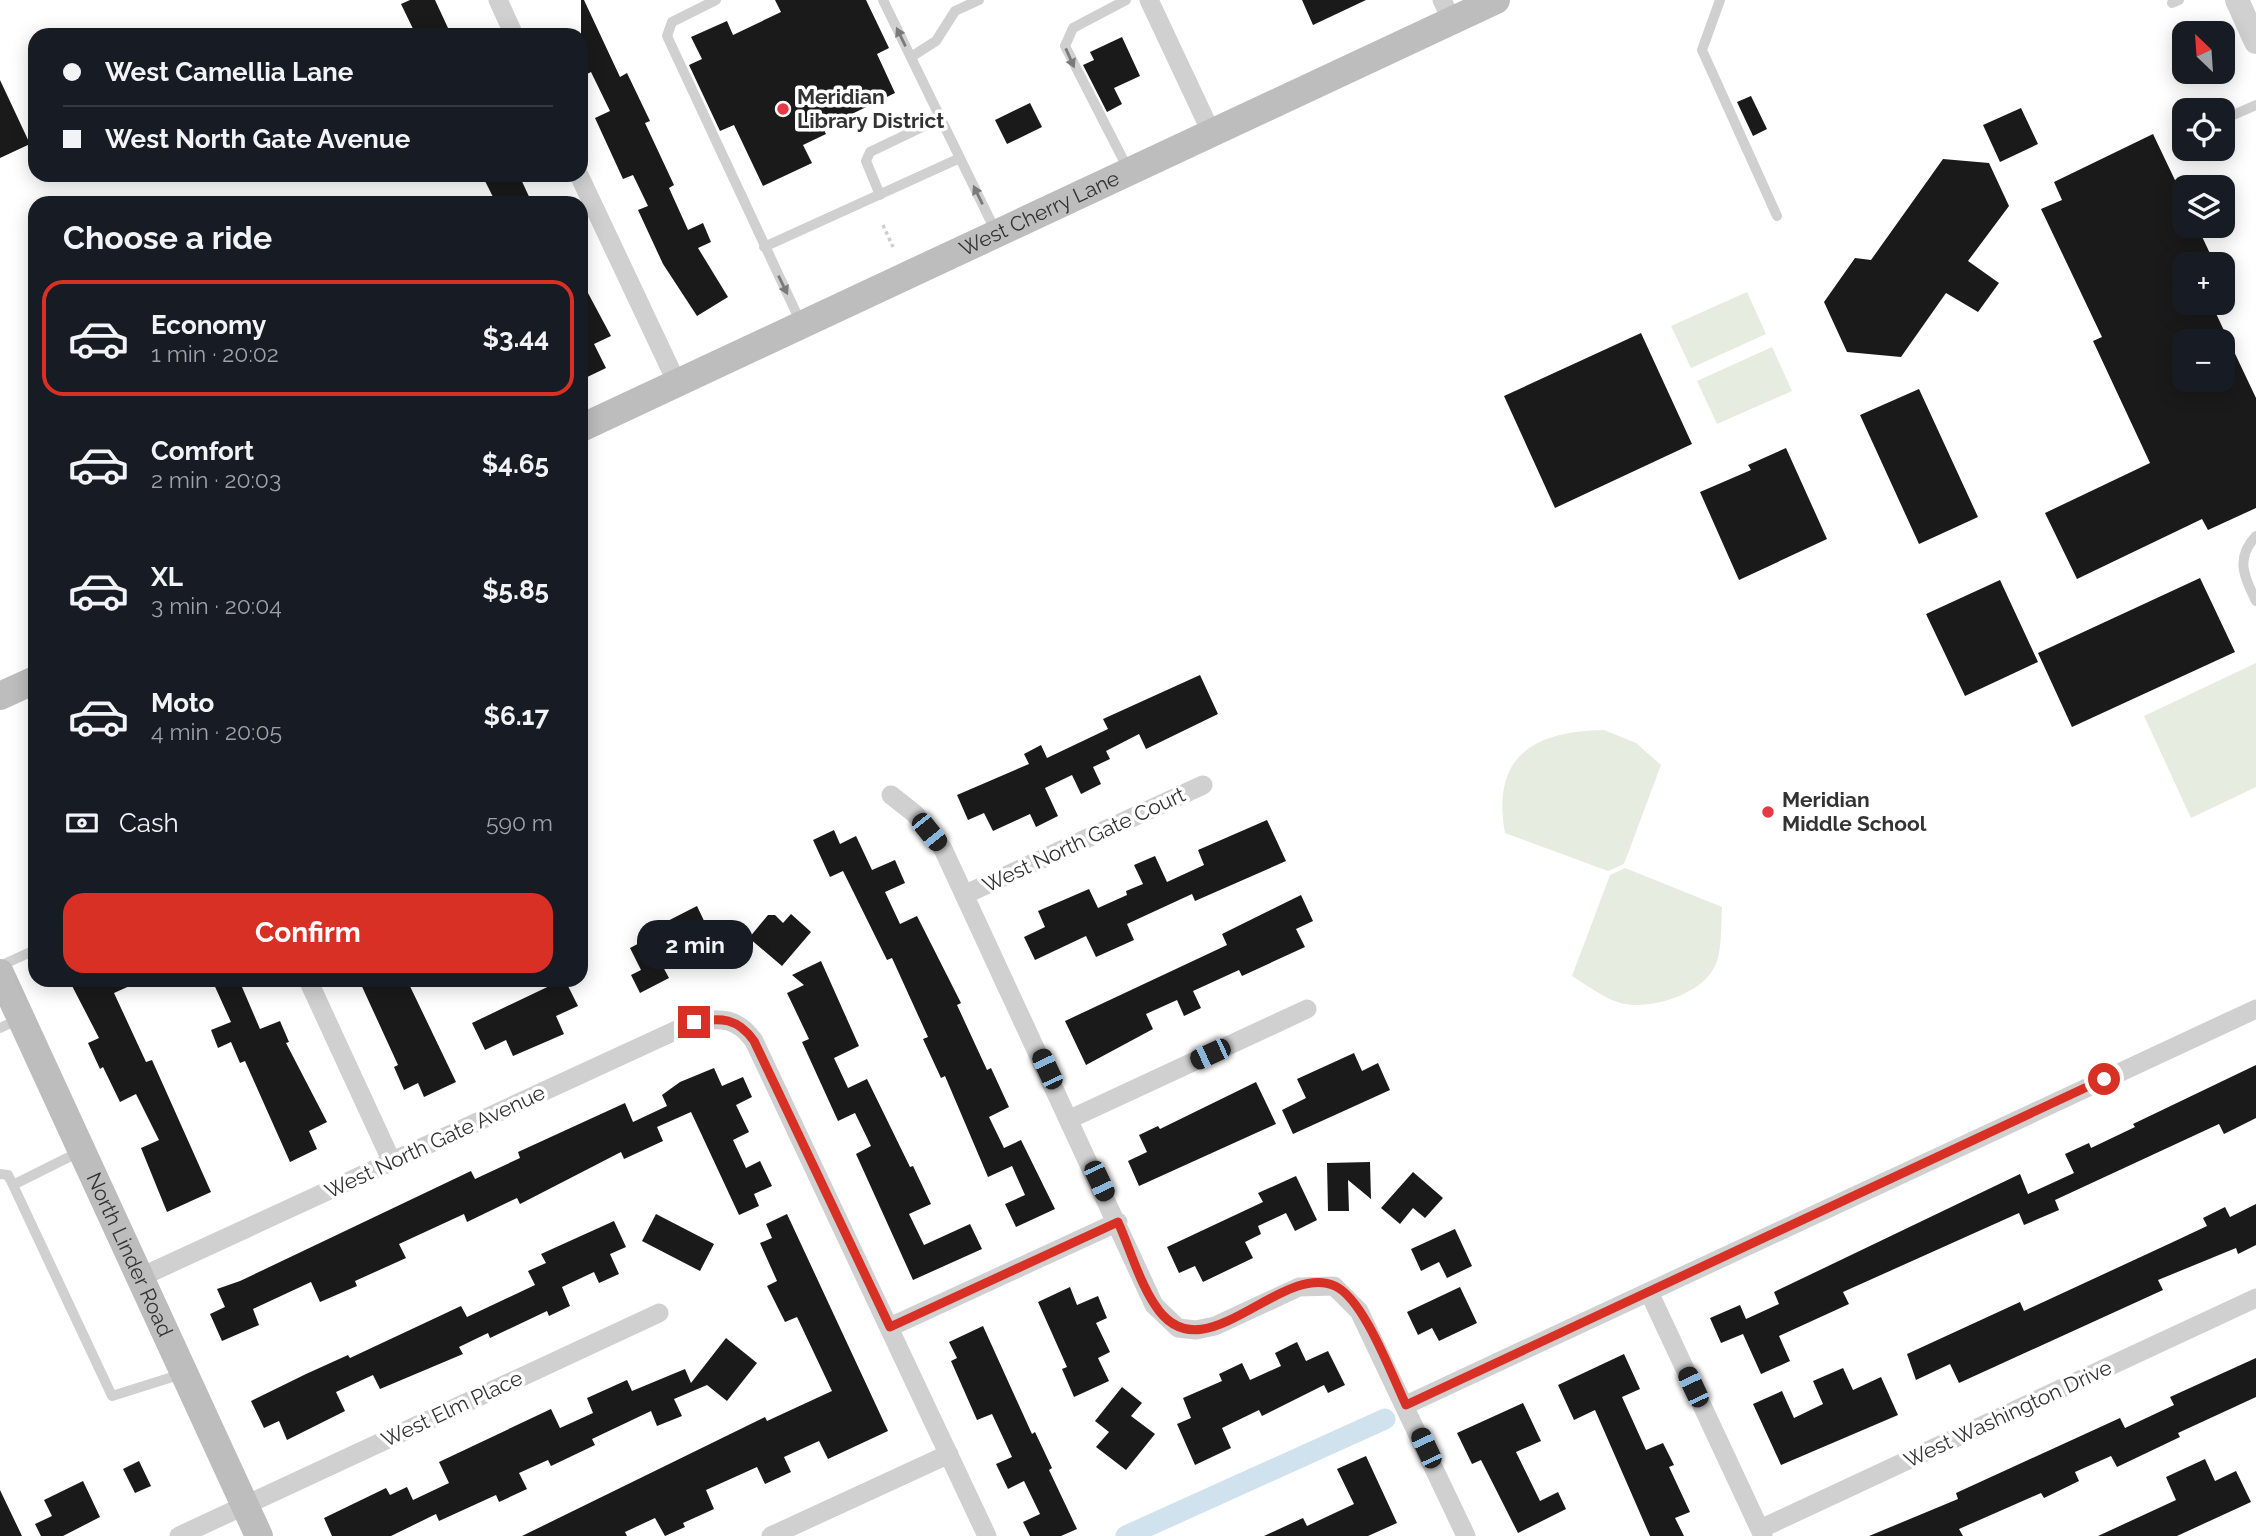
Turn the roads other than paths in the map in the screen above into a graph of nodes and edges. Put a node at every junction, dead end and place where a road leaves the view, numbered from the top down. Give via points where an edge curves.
1 (498, 0) edge
2 (716, 0) edge
3 (883, 0) edge
4 (979, 0) edge
5 (1126, 0) edge
6 (1149, 0) edge
7 (1496, 0) edge
8 (1720, 0) edge
9 (2236, 0) edge
10 (1447, 10) edge
11 (511, 28) edge
12 (2256, 41) edge
13 (911, 58) junction
14 (2256, 105) edge
15 (2235, 114) edge
16 (941, 118) junction
17 (1211, 132) junction
18 (960, 158) junction
19 (1129, 171) junction
20 (582, 182) edge
21 (880, 195) junction
22 (1777, 216) dead end
23 (996, 232) junction
24 (764, 247) junction
25 (801, 323) junction
26 (677, 383) junction
27 (588, 425) edge
28 (2256, 536) edge
29 (2256, 601) edge
30 (28, 683) edge
31 (0, 696) edge
32 (1203, 785) dead end
33 (891, 795) dead end
34 (966, 894) junction
35 (28, 953) edge
36 (0, 967) edge
37 (0, 973) edge
38 (311, 987) edge
39 (1307, 1009) dead end
40 (2256, 1009) edge
41 (11, 1023) edge
42 (1070, 1119) junction
43 (83, 1150) junction
44 (392, 1162) junction
45 (0, 1174) edge
46 (13, 1185) junction
47 (1118, 1222) junction
48 (141, 1277) junction
49 (1649, 1292) junction
50 (2256, 1298) edge
51 (659, 1313) dead end
52 (890, 1327) junction
53 (185, 1374) junction
54 (1406, 1405) junction
55 (949, 1454) junction
56 (245, 1506) junction
57 (1761, 1532) edge
58 (179, 1536) edge
59 (259, 1536) edge
60 (771, 1536) edge
61 (987, 1536) edge
62 (1466, 1536) edge

1 - 11 street
2 - 24 lane via 672,22 667,36
13 -> 3 lane
4 - 13 lane via 955,11 936,41
5 -> 19 lane via 1073,28 1065,46
6 - 17 street
7 - 10 main road, West Cherry Lane
8 - 22 lane via 1702,50
9 - 12 street
10 - 17 main road, West Cherry Lane
13 - 16 lane
14 - 15 lane
16 - 18 lane
16 - 21 lane via 870,152 866,161
17 - 19 main road, West Cherry Lane
18 - 21 lane
23 -> 18 lane
19 - 23 main road, West Cherry Lane
20 - 26 street
21 - 24 lane
23 - 25 main road, West Cherry Lane
24 -> 25 lane
25 - 26 main road, West Cherry Lane
26 - 27 main road, West Cherry Lane
28 - 29 lane via 2243,552 2243,574
30 - 31 main road
32 - 34 street, West North Gate Court
33 - 34 street via 915,814 943,849
34 - 42 street
35 - 36 lane
37 - 41 main road, North Linder Road
38 - 44 street
39 - 42 street
40 - 49 street
41 - 43 main road, North Linder Road
42 - 47 street
43 - 46 lane
43 - 48 main road, North Linder Road
44 - 48 street, West North Gate Avenue
44 - 52 street, West North Gate Avenue via 694,1022 732,1020 754,1041
45 - 46 lane via 8,1175
46 - 53 lane via 112,1396
47 - 52 street
47 - 54 street via 1154,1305 1178,1328 1214,1326 1298,1287 1334,1286 1359,1311
48 - 53 main road, North Linder Road
49 - 54 street
49 - 57 street
50 - 57 street, West Washington Drive
51 - 56 street, West Elm Place
52 - 55 street
53 - 56 main road, North Linder Road
54 - 62 street
55 - 60 street
55 - 61 street
56 - 58 street, West Elm Place
56 - 59 main road, North Linder Road

